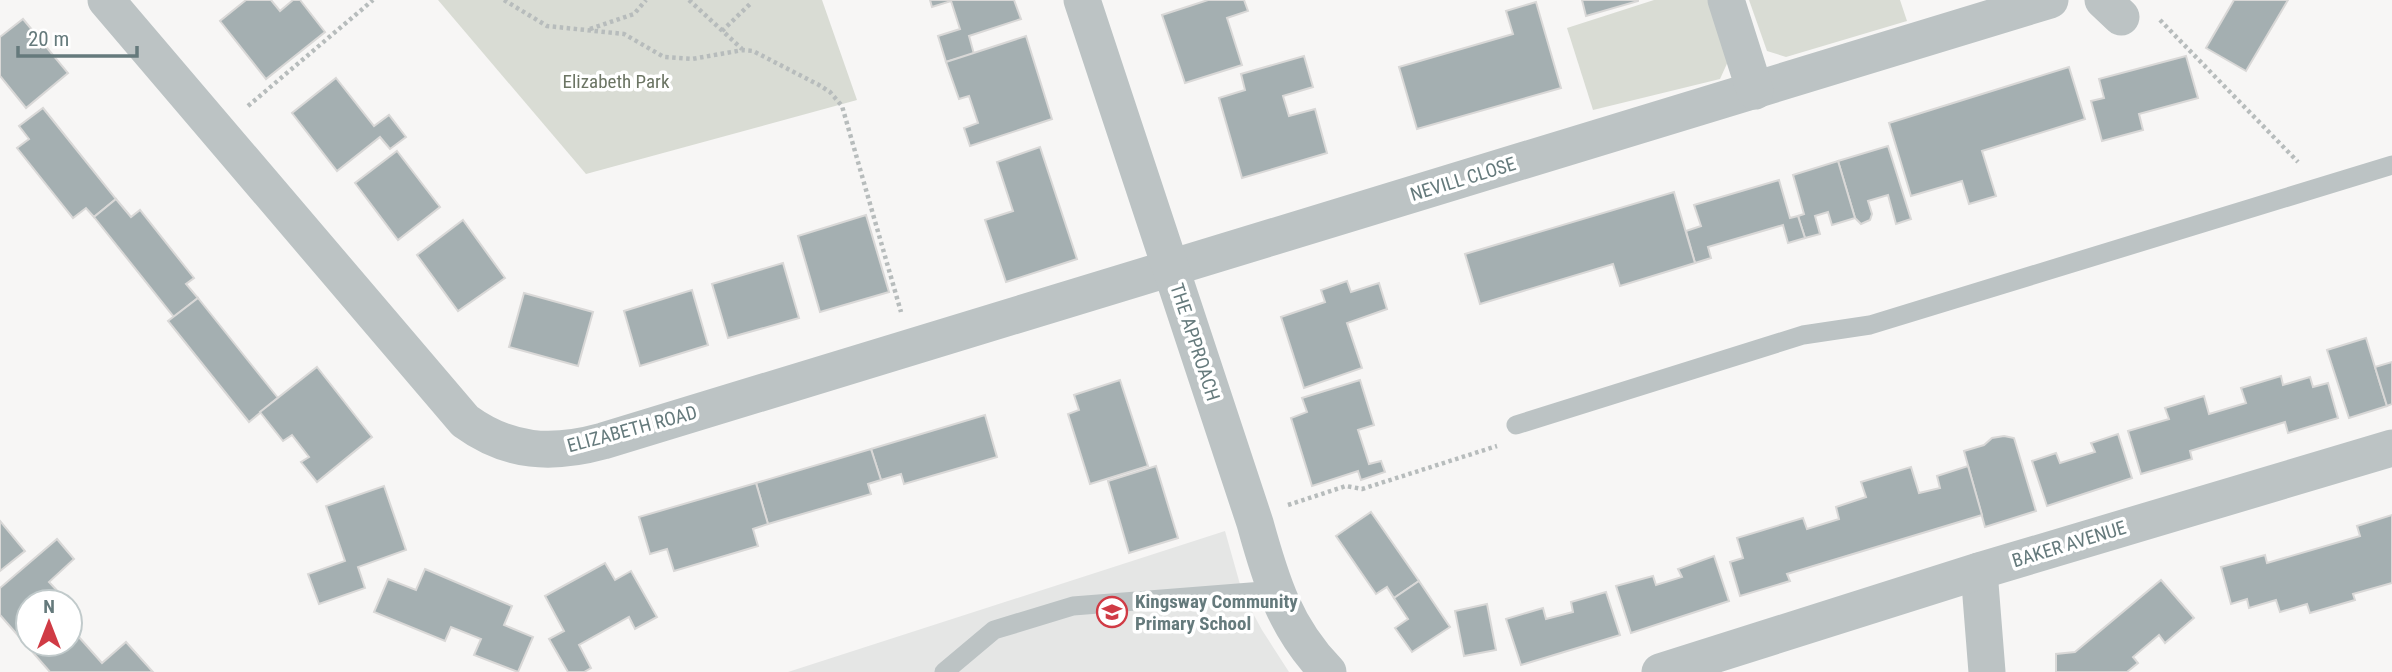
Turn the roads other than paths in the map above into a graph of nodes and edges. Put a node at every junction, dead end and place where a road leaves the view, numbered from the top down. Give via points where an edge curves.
1 (106, 0) edge
2 (1082, 0) edge
3 (1726, 0) edge
4 (2050, 0) edge
5 (1755, 91) junction
6 (2392, 165) edge
7 (1171, 267) junction
8 (1516, 425) road end
9 (2392, 448) edge
10 (1979, 571) junction
11 (1275, 590) junction
12 (1749, 659) edge
13 (944, 672) edge
14 (1328, 672) edge
15 (1660, 672) edge
16 (1987, 672) edge

1 - 7 street, ELIZABETH ROAD via 448,403 465,421 498,441 520,447 577,448
2 - 7 street, THE APPROACH
3 - 5 street
4 - 5 street, NEVILL CLOSE
5 - 7 street, NEVILL CLOSE
6 - 8 lane via 1870,325 1803,334
7 - 11 street, THE APPROACH
9 - 10 street, BAKER AVENUE
10 - 12 street, BAKER AVENUE
10 - 16 street
11 - 13 lane via 1073,606 994,630
11 - 14 street, THE APPROACH via 1292,627
12 - 15 street

